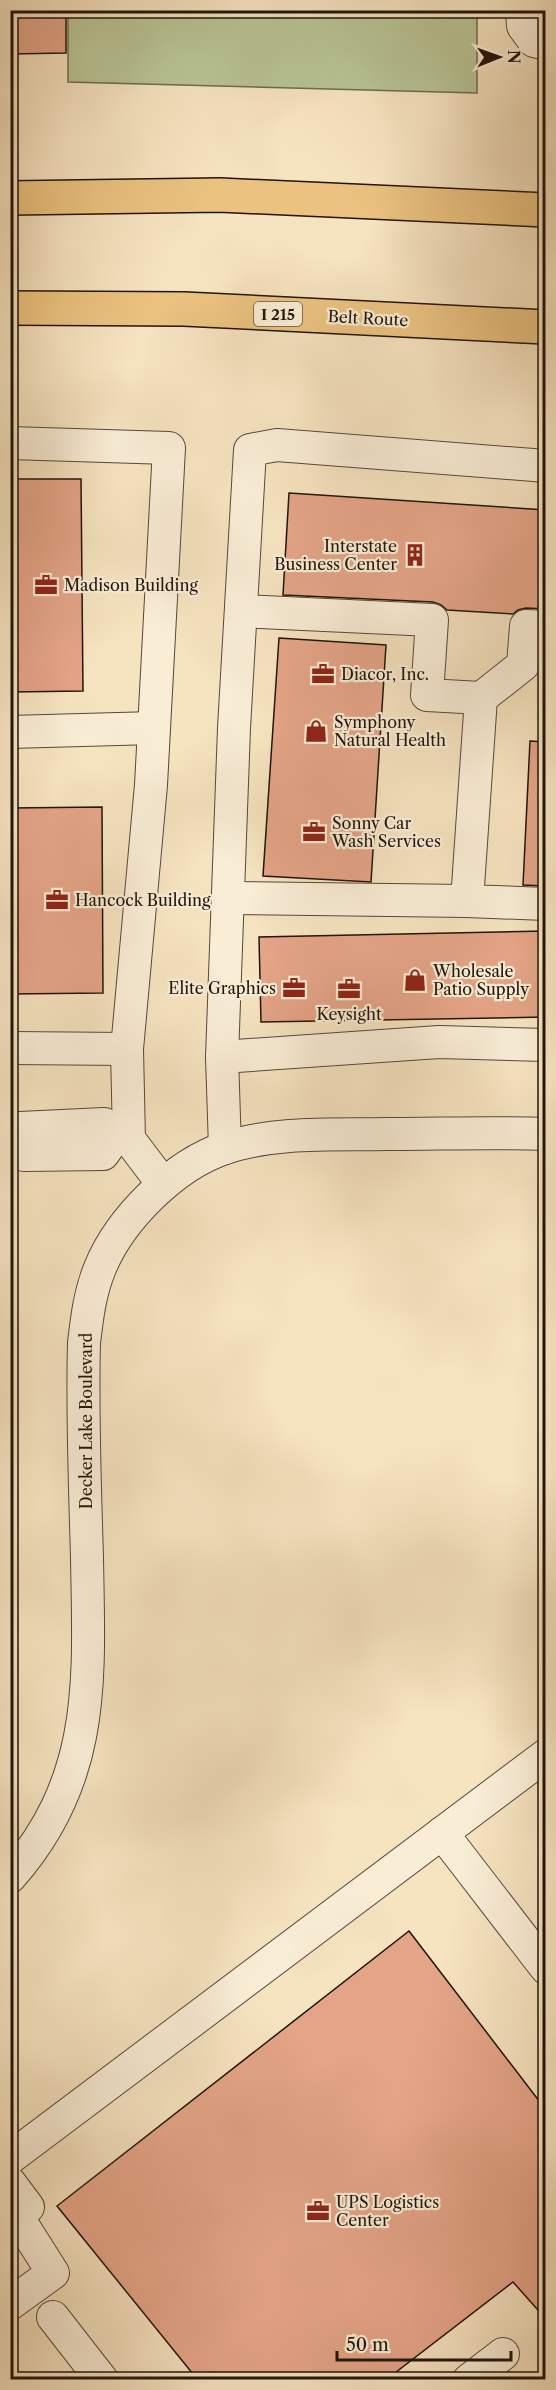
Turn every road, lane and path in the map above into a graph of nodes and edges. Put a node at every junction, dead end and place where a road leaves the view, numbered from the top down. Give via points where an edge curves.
1 (522, 10) edge
2 (546, 44) edge
3 (10, 198) edge
4 (546, 210) edge
5 (10, 308) edge
6 (546, 327) edge
7 (10, 443) edge
8 (546, 466) edge
9 (241, 611) junction
10 (546, 627) edge
11 (481, 698) junction
12 (154, 728) junction
13 (10, 732) edge
14 (228, 898) junction
15 (466, 901) junction
16 (546, 904) edge
17 (546, 1045) edge
18 (10, 1048) edge
19 (128, 1049) junction
20 (222, 1057) junction
21 (546, 1134) edge
22 (121, 1139) junction
23 (11, 1141) edge
24 (225, 1148) junction
25 (164, 1184) junction
26 (546, 1755) edge
27 (442, 1833) junction
28 (10, 1877) edge
29 (546, 1968) edge
30 (10, 2158) edge
31 (10, 2183) edge
32 (10, 2304) edge
33 (53, 2317) dead end
34 (503, 2354) dead end
35 (102, 2379) edge
36 (469, 2379) edge

1 - 2 street via 523,26 534,41
3 - 4 highway via 220,195
5 - 6 highway, Belt Route / I 215 via 184,309
7 - 12 street via 169,448
8 - 9 street via 277,446 250,450
9 - 11 street via 432,620 427,695
9 - 14 street
10 - 11 street via 526,626 523,665
11 - 15 street
12 - 13 street
12 - 19 street
14 - 15 street
14 - 20 street
15 - 16 street
17 - 20 street via 439,1042
18 - 19 street
19 - 22 street
20 - 24 street
21 - 24 street, Decker Lake Boulevard via 278,1137
22 - 23 street via 104,1154 62,1155 24,1155
22 - 25 street
24 - 25 street, Decker Lake Boulevard via 195,1162
25 - 28 street, Decker Lake Boulevard via 126,1223 101,1266 89,1301 83,1388 89,1662 84,1719 78,1752 64,1791 43,1833
26 - 27 street
27 - 29 street
27 - 30 street
31 - 32 street via 28,2207 17,2216 53,2273
33 - 35 street
34 - 36 street

